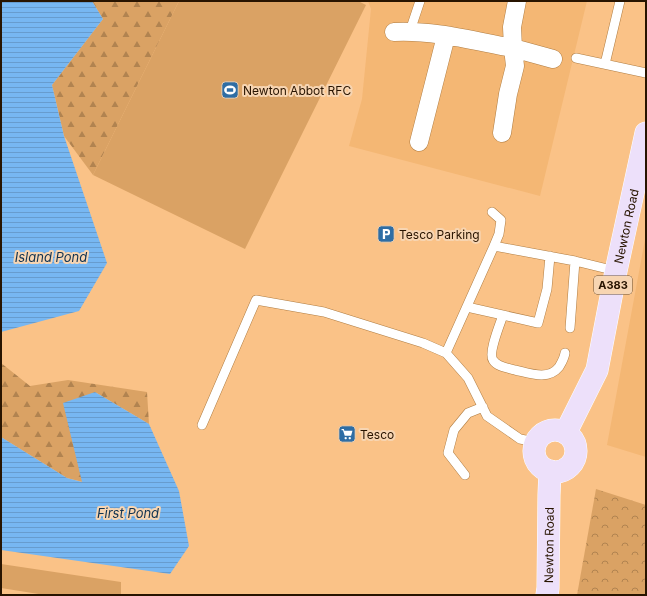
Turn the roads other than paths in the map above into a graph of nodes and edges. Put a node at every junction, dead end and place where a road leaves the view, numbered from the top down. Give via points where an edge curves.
1 (420, 1) edge
2 (517, 1) edge
3 (620, 1) edge
4 (402, 31) joint
5 (446, 36) junction
6 (513, 48) junction
7 (576, 58) dead end
8 (553, 59) dead end
9 (604, 64) junction
10 (646, 73) edge
11 (502, 133) dead end
12 (646, 133) edge
13 (419, 142) dead end
14 (492, 212) dead end
15 (494, 246) junction
16 (550, 256) junction
17 (575, 261) junction
18 (616, 271) junction
19 (467, 307) junction
20 (503, 315) junction
21 (570, 328) dead end
22 (446, 353) junction
23 (565, 353) dead end
24 (483, 407) junction
25 (202, 424) dead end
26 (566, 432) junction
27 (536, 442) junction
28 (550, 471) junction
29 (465, 475) dead end
30 (547, 595) edge

1 - 4 lane
2 - 6 street via 512,27
3 - 9 lane
4 - 5 street
5 - 6 street
5 - 13 street
6 - 8 street
6 - 11 street via 515,66
7 - 9 lane
9 - 10 lane
12 - 18 main road, Newton Road / A383
14 - 15 lane via 500,220 500,234
15 - 16 lane
15 - 19 lane
16 - 17 lane
16 - 20 lane via 547,289 538,323
17 - 18 lane
17 - 21 lane
18 - 26 main road, Newton Road / A383 via 597,370
19 - 20 lane
19 - 22 lane
20 - 23 lane via 491,353 492,360 500,366 535,375 547,375 556,370 564,360
22 - 24 lane via 468,378
22 - 25 lane via 423,343 324,312 256,300
24 - 27 lane via 487,416 520,439
24 - 29 lane via 468,413 454,430 448,453
26 - 27 main road via 549,430
26 - 28 main road via 574,441 576,454 564,470
27 - 28 main road via 536,458 539,464
28 - 30 main road, Newton Road

